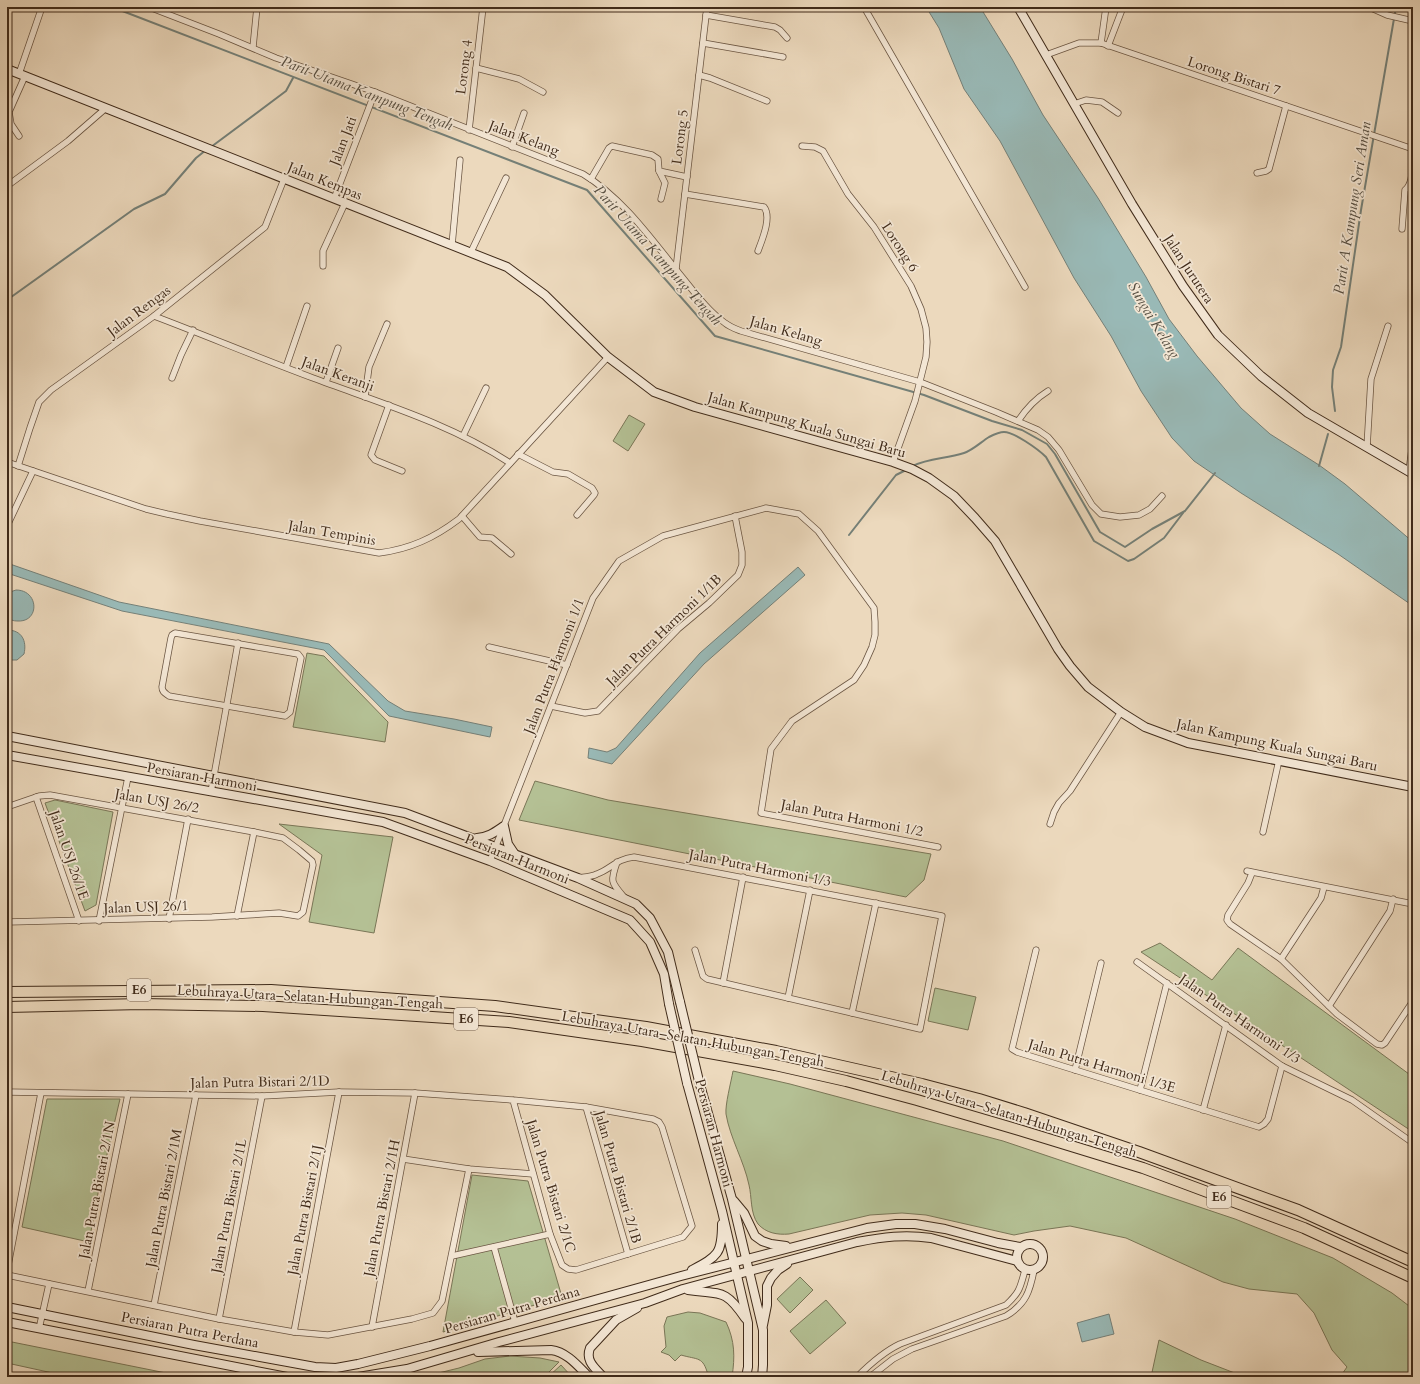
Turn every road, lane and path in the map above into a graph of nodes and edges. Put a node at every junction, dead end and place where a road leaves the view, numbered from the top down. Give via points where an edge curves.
1 (42, 7) edge
2 (149, 7) edge
3 (257, 7) edge
4 (483, 7) edge
5 (707, 7) edge
6 (864, 7) edge
7 (1018, 7) edge
8 (1106, 7) edge
9 (1123, 7) edge
10 (1369, 7) edge
11 (706, 15) junction
12 (1413, 21) edge
13 (787, 38) dead end
14 (703, 43) junction
15 (1101, 44) junction
16 (1108, 46) junction
17 (253, 47) junction
18 (1046, 55) junction
19 (783, 57) dead end
20 (476, 68) junction
21 (7, 69) edge
22 (22, 75) junction
23 (700, 75) junction
24 (375, 92) junction
25 (543, 92) dead end
26 (767, 101) dead end
27 (1074, 104) junction
28 (1286, 106) junction
29 (106, 108) junction
30 (524, 113) dead end
31 (1118, 113) dead end
32 (469, 130) junction
33 (19, 136) dead end
34 (802, 146) dead end
35 (512, 147) junction
36 (1413, 149) edge
37 (1413, 159) edge
38 (460, 160) dead end
39 (659, 171) junction
40 (1257, 173) dead end
41 (687, 177) junction
42 (506, 178) dead end
43 (284, 179) junction
44 (590, 179) junction
45 (7, 186) edge
46 (685, 194) junction
47 (334, 199) junction
48 (661, 199) dead end
49 (345, 203) junction
50 (1402, 230) dead end
51 (452, 244) junction
52 (758, 251) dead end
53 (471, 252) junction
54 (323, 266) dead end
55 (676, 270) junction
56 (1025, 287) dead end
57 (307, 306) dead end
58 (154, 316) junction
59 (387, 324) dead end
60 (1388, 326) dead end
61 (193, 330) junction
62 (338, 348) dead end
63 (608, 357) junction
64 (286, 367) junction
65 (172, 378) dead end
66 (326, 382) junction
67 (919, 385) junction
68 (486, 388) dead end
69 (1048, 391) dead end
70 (365, 397) junction
71 (389, 405) junction
72 (1018, 421) junction
73 (463, 436) junction
74 (1413, 440) edge
75 (1367, 447) junction
76 (518, 454) junction
77 (7, 462) edge
78 (894, 462) junction
79 (510, 463) junction
80 (18, 466) junction
81 (32, 471) junction
82 (402, 471) dead end
83 (1411, 473) edge
84 (1162, 496) dead end
85 (576, 515) dead end
86 (462, 516) junction
87 (735, 516) junction
88 (7, 526) edge
89 (511, 554) dead end
90 (238, 643) junction
91 (489, 647) dead end
92 (567, 665) junction
93 (226, 706) junction
94 (551, 706) junction
95 (1121, 712) junction
96 (7, 736) edge
97 (7, 755) edge
98 (1279, 760) junction
99 (214, 775) junction
100 (128, 777) junction
101 (1413, 786) edge
102 (211, 792) junction
103 (36, 797) junction
104 (7, 807) edge
105 (122, 807) junction
106 (761, 813) joint
107 (188, 819) junction
108 (1050, 824) dead end
109 (504, 826) junction
110 (254, 832) junction
111 (1263, 832) dead end
112 (473, 838) junction
113 (496, 846) junction
114 (938, 847) dead end
115 (515, 853) junction
116 (490, 861) junction
117 (617, 862) junction
118 (743, 877) junction
119 (578, 878) junction
120 (1324, 887) junction
121 (810, 890) junction
122 (1393, 899) junction
123 (627, 900) junction
124 (876, 903) junction
125 (1413, 904) edge
126 (285, 914) joint
127 (7, 915) edge
128 (237, 916) junction
129 (168, 919) junction
130 (79, 921) junction
131 (99, 921) junction
132 (8, 922) edge
133 (695, 950) dead end
134 (1036, 950) dead end
135 (1281, 959) junction
136 (1137, 962) dead end
137 (1101, 963) dead end
138 (723, 983) junction
139 (1167, 983) junction
140 (7, 992) edge
141 (788, 998) junction
142 (1413, 1001) edge
143 (1329, 1006) junction
144 (7, 1007) edge
145 (852, 1013) junction
146 (1226, 1025) junction
147 (1282, 1066) junction
148 (1075, 1070) junction
149 (1140, 1090) junction
150 (7, 1092) edge
151 (339, 1092) junction
152 (41, 1093) junction
153 (416, 1093) junction
154 (128, 1094) junction
155 (196, 1095) junction
156 (262, 1096) junction
157 (513, 1100) junction
158 (586, 1107) junction
159 (1203, 1110) junction
160 (1413, 1143) edge
161 (403, 1159) junction
162 (469, 1169) junction
163 (533, 1174) junction
164 (732, 1199) junction
165 (722, 1211) junction
166 (550, 1234) junction
167 (794, 1246) junction
168 (494, 1247) junction
169 (1020, 1247) junction
170 (628, 1254) junction
171 (452, 1256) junction
172 (746, 1259) junction
173 (793, 1259) junction
174 (1017, 1261) junction
175 (734, 1262) junction
176 (1413, 1262) edge
177 (1026, 1270) junction
178 (1034, 1270) junction
179 (7, 1271) edge
180 (749, 1271) junction
181 (737, 1274) junction
182 (7, 1275) edge
183 (681, 1276) junction
184 (1413, 1278) edge
185 (48, 1284) junction
186 (683, 1289) junction
187 (88, 1291) junction
188 (645, 1303) junction
189 (154, 1305) junction
190 (7, 1307) edge
191 (43, 1313) junction
192 (219, 1319) junction
193 (7, 1322) edge
194 (515, 1322) junction
195 (748, 1323) junction
196 (372, 1327) junction
197 (40, 1329) junction
198 (763, 1330) junction
199 (294, 1332) junction
200 (468, 1352) junction
201 (287, 1377) edge
202 (358, 1377) edge
203 (589, 1377) edge
204 (604, 1377) edge
205 (746, 1377) edge
206 (762, 1377) edge
207 (857, 1377) edge
208 (870, 1377) edge

1 - 22 street
2 - 17 street, Jalan Kelang
3 - 17 street
4 - 20 street, Lorong 4
5 - 11 street, Lorong 5
6 - 56 street
7 - 18 main road, Jalan Jurutera
8 - 15 street
9 - 16 street
10 - 12 street via 1387,15
11 - 13 street via 775,27
11 - 14 street, Lorong 5
14 - 19 street
14 - 23 street, Lorong 5
15 - 16 street, Lorong Bistari 7
15 - 18 street, Lorong Bistari 7 via 1079,43
16 - 28 street, Lorong Bistari 7
17 - 24 street, Jalan Kelang via 276,58
18 - 27 main road, Jalan Jurutera
20 - 25 street via 520,79
20 - 32 street, Lorong 4
21 - 22 main road, Jalan Kempas
22 - 29 main road, Jalan Kempas
22 - 33 street via 9,112 11,124
23 - 26 street
23 - 41 street, Lorong 5
24 - 32 street, Jalan Kelang
24 - 47 street, Jalan Jati
27 - 31 street via 1086,100 1102,102
27 - 75 main road, Jalan Jurutera via 1179,280 1218,335 1261,376 1308,413
28 - 36 street, Lorong Bistari 7
28 - 40 street via 1269,169
29 - 43 main road, Jalan Kempas
29 - 45 street via 68,141
30 - 35 street
32 - 35 street, Jalan Kelang
34 - 67 street, Lorong 6 via 815,147 823,151 848,194 874,227 911,286 926,328 926,357
35 - 44 street, Jalan Kelang
37 - 50 street via 1409,187 1405,190
38 - 51 street
39 - 41 street
39 - 44 street via 656,156 612,146
39 - 48 street via 665,183
41 - 46 street, Lorong 5
42 - 53 street
43 - 47 main road, Jalan Kempas
43 - 58 street, Jalan Rengas via 265,227
44 - 55 street, Jalan Kelang via 630,214
46 - 52 street via 764,207 767,218
46 - 55 street, Lorong 5
47 - 49 main road, Jalan Kempas
49 - 51 main road, Jalan Kempas
49 - 54 street via 323,251
51 - 53 main road, Jalan Kempas
53 - 63 main road, Jalan Kempas via 506,267 545,295
55 - 67 street, Jalan Kelang via 714,314 726,324 741,331
57 - 64 street
58 - 61 street, Jalan Keranji
58 - 80 street, Jalan Rengas via 51,390 39,402
59 - 70 street via 369,367
60 - 75 street via 1371,379
61 - 64 street, Jalan Keranji
61 - 65 street
62 - 66 street
63 - 76 street, Jalan Tempinis
63 - 78 main road, Jalan Kampung Kuala Sungai Baru via 654,392 700,408
64 - 66 street, Jalan Keranji
66 - 70 street, Jalan Keranji
67 - 72 street, Jalan Kelang
67 - 78 street, Lorong 6
68 - 73 street
69 - 72 street via 1026,409
70 - 71 street, Jalan Keranji
71 - 73 street, Jalan Keranji
71 - 82 street via 371,455 375,460
72 - 84 street, Jalan Kelang via 1048,437 1059,450 1092,505 1101,514 1120,517 1139,515 1150,509
73 - 79 street, Jalan Keranji via 490,449
74 - 83 street
75 - 83 main road, Jalan Jurutera
76 - 79 street, Jalan Tempinis
76 - 85 street via 553,472 568,474 592,488 594,495
77 - 80 street, Jalan Tempinis
78 - 95 main road, Jalan Kampung Kuala Sungai Baru via 929,478 954,496 995,541 1058,650 1088,687
79 - 86 street, Jalan Tempinis
80 - 81 street, Jalan Tempinis
81 - 86 street, Jalan Tempinis via 167,514 379,553 404,549 428,539
81 - 88 street
86 - 89 street via 480,537 492,538
87 - 92 street, Jalan Putra Harmoni 1/1 via 663,536 620,561 593,598
87 - 94 street, Jalan Putra Harmoni 1/1B via 742,552 742,564 738,575 678,629 598,711 586,713
87 - 106 street, Jalan Putra Harmoni 1/1 via 766,508 800,514 818,531 874,608 875,635 872,647 854,680 792,721 771,749
90 - 93 street
90 - 93 street via 293,652 302,658 291,709 285,716
90 - 93 street via 175,633 171,638 162,690 169,696
91 - 92 street
92 - 94 street, Jalan Putra Harmoni 1/1
93 - 99 street
94 - 109 street, Jalan Putra Harmoni 1/1
95 - 98 main road, Jalan Kampung Kuala Sungai Baru via 1145,726 1188,743
95 - 108 street via 1059,804
96 - 99 main road, Persiaran Harmoni
97 - 100 main road, Persiaran Harmoni
98 - 101 main road, Jalan Kampung Kuala Sungai Baru
98 - 111 street
99 - 102 street
99 - 112 main road, Persiaran Harmoni via 406,813
100 - 102 main road, Persiaran Harmoni
100 - 105 street
102 - 116 main road, Persiaran Harmoni via 382,822
103 - 104 street, Jalan USJ 26/2
103 - 105 street, Jalan USJ 26/2 via 50,794
103 - 130 street, Jalan USJ 26/1E
105 - 107 street, Jalan USJ 26/2
105 - 131 street
106 - 114 street, Jalan Putra Harmoni 1/2
107 - 110 street, Jalan USJ 26/2
107 - 129 street
109 - 112 main road via 486,838
109 - 113 street, Jalan Putra Harmoni 1/1
109 - 115 main road via 508,844
110 - 126 street, Jalan USJ 26/2 via 283,838 309,857 313,865 304,912 298,916
110 - 128 street
112 - 113 main road, Persiaran Harmoni
113 - 115 main road, Persiaran Harmoni
113 - 116 street, Jalan Putra Harmoni 1/1
115 - 119 main road, Persiaran Harmoni
116 - 165 main road, Persiaran Harmoni, bridge via 630,920 650,942 664,974 687,1083
117 - 118 street, Jalan Putra Harmoni 1/3 via 623,858 634,857
117 - 119 street, Jalan Putra Harmoni 1/3 via 598,874
117 - 123 street, Persiaran Harmoni via 612,881
118 - 121 street, Jalan Putra Harmoni 1/3
118 - 138 street
119 - 123 main road, Persiaran Harmoni
120 - 122 street
120 - 135 street via 1321,898
120 - 135 street via 1249,872 1248,883 1227,920
121 - 124 street, Jalan Putra Harmoni 1/3
121 - 141 street
122 - 125 street
122 - 143 street via 1390,911
123 - 164 main road, Persiaran Harmoni, bridge via 636,904 650,918 668,952 699,1081
124 - 145 street
124 - 145 street, Jalan Putra Harmoni 1/3 via 942,916 920,1028
126 - 128 street, Jalan USJ 26/1
127 - 132 street
128 - 129 street, Jalan USJ 26/1
129 - 131 street, Jalan USJ 26/1
130 - 131 street, Jalan USJ 26/1
130 - 132 street, Jalan USJ 26/1
133 - 138 street via 703,976
134 - 148 street, Jalan Putra Harmoni 1/3E via 1012,1049
135 - 143 street
136 - 139 street, Jalan Putra Harmoni 1/3
137 - 148 street
138 - 141 street
139 - 146 street, Jalan Putra Harmoni 1/3
139 - 149 street
140 - 176 highway, Lebuhraya Utara–Selatan Hubungan Tengah / E6 via 271,990 495,1006 654,1029 776,1051 922,1084 1024,1113 1298,1210
141 - 145 street
142 - 143 street via 1382,1045 1377,1044
144 - 184 highway, Lebuhraya Utara–Selatan Hubungan Tengah / E6 via 118,1004 263,1006 509,1022 776,1064 917,1100 1143,1168 1304,1228
146 - 147 street, Jalan Putra Harmoni 1/3
146 - 159 street
147 - 159 street, Jalan Putra Harmoni 1/3E via 1268,1119 1259,1127
147 - 160 street, Jalan Putra Harmoni 1/3 via 1352,1100
148 - 149 street, Jalan Putra Harmoni 1/3E
149 - 159 street, Jalan Putra Harmoni 1/3E
150 - 152 street, Jalan Putra Bistari 2/1D
151 - 153 street, Jalan Putra Bistari 2/1D
151 - 156 street, Jalan Putra Bistari 2/1D
151 - 199 street, Jalan Putra Bistari 2/1J
152 - 154 street, Jalan Putra Bistari 2/1D
152 - 179 street
153 - 157 street, Jalan Putra Bistari 2/1D
153 - 161 street, Jalan Putra Bistari 2/1H
154 - 155 street, Jalan Putra Bistari 2/1D
154 - 187 street, Jalan Putra Bistari 2/1N
155 - 156 street, Jalan Putra Bistari 2/1D
155 - 189 street, Jalan Putra Bistari 2/1M
156 - 192 street, Jalan Putra Bistari 2/1L
157 - 158 street, Jalan Putra Bistari 2/1D
157 - 163 street, Jalan Putra Bistari 2/1C
158 - 170 street, Jalan Putra Bistari 2/1B
158 - 170 street, Jalan Putra Bistari 2/1D via 659,1122 692,1226 683,1237
161 - 162 street
161 - 196 street, Jalan Putra Bistari 2/1H
162 - 163 street
162 - 171 street
163 - 166 street, Jalan Putra Bistari 2/1C
164 - 167 main road via 744,1213 755,1236 771,1244
164 - 172 main road, Persiaran Harmoni
165 - 175 main road, Persiaran Harmoni
165 - 183 main road via 722,1244 718,1252 711,1259
166 - 168 street
166 - 170 street, Jalan Putra Bistari 2/1C via 562,1265 568,1269 576,1270
167 - 169 main road, Persiaran Putra Perdana via 867,1228 915,1224
167 - 172 main road, Persiaran Putra Perdana
168 - 171 street
168 - 194 street
169 - 174 main road
169 - 178 main road via 1029,1244 1041,1249 1043,1260
171 - 196 street via 442,1301 433,1313
172 - 175 main road, Persiaran Putra Perdana
172 - 180 main road, Persiaran Harmoni
173 - 174 main road, Persiaran Putra Perdana via 857,1242 898,1236 931,1238
173 - 180 main road, Persiaran Putra Perdana
173 - 198 main road via 778,1270 767,1286
174 - 177 main road
175 - 181 main road, Persiaran Harmoni
175 - 183 main road, Persiaran Putra Perdana
177 - 178 main road
177 - 207 street via 1016,1295 1006,1305 900,1344 878,1357
178 - 208 street via 1027,1295 1015,1310 1006,1316 912,1349 893,1359
180 - 181 main road, Persiaran Putra Perdana
180 - 198 main road, Persiaran Harmoni
181 - 186 main road, Persiaran Putra Perdana
181 - 195 main road, Persiaran Harmoni
182 - 185 street
183 - 194 main road, Persiaran Putra Perdana
185 - 187 street
185 - 191 street
186 - 188 main road, Persiaran Putra Perdana
186 - 195 main road via 721,1293 736,1305
187 - 189 street
188 - 200 main road, Persiaran Putra Perdana
188 - 204 main road via 616,1320 590,1348 590,1363
189 - 192 street
190 - 191 main road, Persiaran Putra Perdana
191 - 194 main road, Persiaran Putra Perdana via 194,1345 315,1367 336,1368 430,1346
191 - 197 street
192 - 199 street
193 - 197 main road, Persiaran Putra Perdana
195 - 205 main road
196 - 199 street via 328,1335
197 - 201 main road, Persiaran Putra Perdana
198 - 206 main road
200 - 202 main road, Persiaran Putra Perdana via 407,1369
200 - 203 main road via 559,1351

